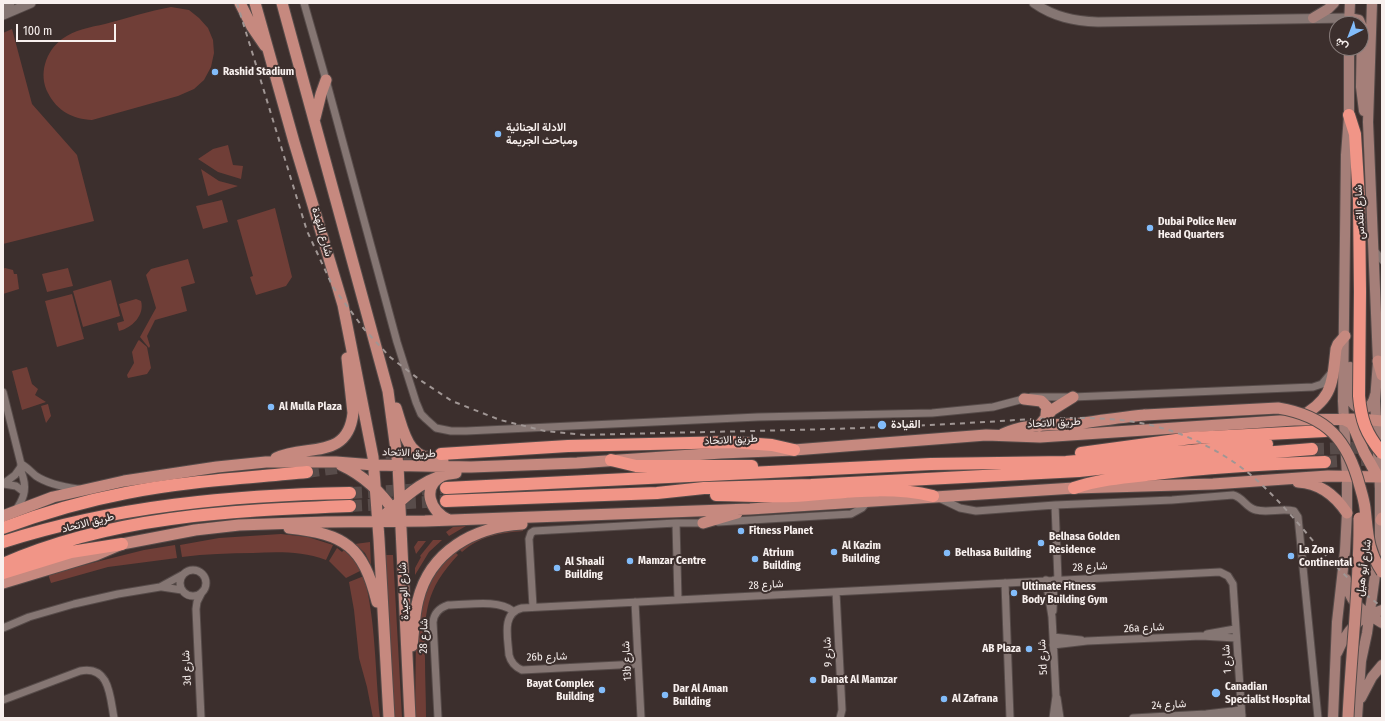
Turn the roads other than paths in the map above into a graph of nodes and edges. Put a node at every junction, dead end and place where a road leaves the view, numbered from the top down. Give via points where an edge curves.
1 (10, 3) edge
2 (32, 3) edge
3 (240, 3) edge
4 (256, 3) edge
5 (282, 3) edge
6 (304, 3) edge
7 (1034, 3) edge
8 (1334, 3) edge
9 (1350, 3) edge
10 (1372, 3) edge
11 (3, 6) edge
12 (3, 15) edge
13 (1349, 16) edge
14 (1313, 18) junction
15 (1329, 19) edge
16 (269, 51) junction
17 (1349, 56) edge
18 (1362, 56) edge
19 (326, 80) junction
20 (318, 102) junction
21 (333, 104) junction
22 (1349, 116) junction
23 (314, 121) junction
24 (1368, 122) junction
25 (1374, 250) junction
26 (1382, 260) edge
27 (1382, 283) edge
28 (1376, 292) junction
29 (1345, 336) junction
30 (350, 337) junction
31 (1378, 361) junction
32 (1335, 369) junction
33 (1382, 375) edge
34 (388, 391) junction
35 (3, 392) edge
36 (1376, 394) junction
37 (1073, 397) junction
38 (1024, 398) junction
39 (4, 402) edge
40 (1046, 415) junction
41 (1343, 419) junction
42 (1294, 420) junction
43 (1379, 421) edge
44 (1039, 426) junction
45 (1325, 431) dead end
46 (1000, 435) junction
47 (1360, 444) junction
48 (794, 450) junction
49 (1382, 453) edge
50 (441, 454) tunnel mouth
51 (611, 460) junction
52 (266, 462) junction
53 (336, 462) junction
54 (1325, 462) tunnel mouth
55 (1016, 463) junction
56 (374, 465) junction
57 (398, 465) junction
58 (20, 466) junction
59 (495, 466) junction
60 (776, 471) junction
61 (307, 472) tunnel mouth
62 (447, 474) junction
63 (1347, 476) junction
64 (1380, 477) edge
65 (1262, 482) junction
66 (3, 484) edge
67 (1360, 486) junction
68 (446, 488) tunnel mouth
69 (1074, 488) junction
70 (375, 489) junction
71 (83, 490) junction
72 (24, 492) junction
73 (350, 493) tunnel mouth
74 (657, 493) junction
75 (933, 496) junction
76 (868, 500) junction
77 (446, 501) tunnel mouth
78 (1055, 504) junction
79 (396, 505) junction
80 (350, 506) tunnel mouth
81 (750, 509) junction
82 (14, 511) junction
83 (1347, 513) junction
84 (594, 515) junction
85 (3, 516) edge
86 (1381, 519) edge
87 (449, 520) junction
88 (378, 521) junction
89 (401, 521) junction
90 (676, 523) junction
91 (703, 523) junction
92 (261, 524) junction
93 (3, 528) edge
94 (1381, 541) edge
95 (3, 542) edge
96 (122, 544) junction
97 (1345, 551) junction
98 (3, 564) edge
99 (1379, 570) edge
100 (3, 573) edge
101 (1208, 573) joint
102 (182, 575) junction
103 (1046, 580) junction
104 (1056, 580) junction
105 (3, 583) edge
106 (1005, 583) junction
107 (1382, 583) edge
108 (160, 587) junction
109 (183, 592) junction
110 (202, 592) junction
111 (836, 592) junction
112 (678, 600) junction
113 (635, 602) junction
114 (533, 607) junction
115 (1382, 610) edge
116 (513, 611) junction
117 (1369, 615) junction
118 (196, 616) junction
119 (1052, 617) junction
120 (1382, 623) edge
121 (383, 625) junction
122 (3, 628) edge
123 (1235, 628) junction
124 (1201, 636) junction
125 (1236, 638) junction
126 (1053, 641) junction
127 (638, 664) junction
128 (1335, 665) junction
129 (1382, 665) edge
130 (408, 668) junction
131 (1056, 696) junction
132 (3, 700) edge
133 (1242, 714) edge
134 (1358, 714) edge
135 (842, 716) edge
136 (114, 718) edge
137 (201, 718) edge
138 (389, 718) edge
139 (410, 718) edge
140 (438, 718) edge
141 (641, 718) edge
142 (1010, 718) edge
143 (1053, 718) edge
144 (1060, 718) edge
145 (1133, 718) edge
146 (1318, 718) edge
147 (1333, 718) edge
148 (1348, 718) edge

1 - 11 street
2 - 12 street
3 - 16 main road via 252,27
4 - 16 main road, شارع النهدة
5 - 23 main road, شارع النهدة
6 - 19 street
7 - 14 street via 1052,14 1084,22 1174,17
8 - 14 main road via 1328,10
9 - 13 main road
10 - 24 main road, شارع القدس
14 - 15 street
16 - 30 main road, شارع النهدة
17 - 22 main road, شارع القدس
18 - 24 main road via 1362,100
19 - 20 main road
19 - 21 street
20 - 21 street
20 - 23 main road
21 - 38 street via 412,392 421,414 436,428 466,431 750,417 932,413 993,407
22 - 29 main road, شارع القدس via 1346,155
22 - 49 highway, bridge via 1355,134 1359,200 1360,412 1372,441
23 - 34 main road, شارع النهدة
24 - 25 main road, شارع القدس
25 - 26 street
25 - 28 main road, شارع القدس
27 - 28 street
28 - 31 main road, شارع القدس
29 - 32 main road via 1336,349
29 - 36 main road via 1350,355 1351,401 1357,408 1368,408
29 - 41 main road, شارع القدس
30 - 52 main road via 347,357 353,413 347,433 339,442 328,448 290,453
30 - 56 main road, شارع النهدة
31 - 33 main road
31 - 36 main road, شارع القدس
32 - 37 street via 1322,384 1313,387
32 - 42 main road via 1327,393 1312,409
34 - 57 main road, شارع النهدة
34 - 59 main road via 395,405 404,437 420,455 429,459 480,462
35 - 39 street
36 - 43 main road, شارع القدس
37 - 38 street
37 - 40 main road
38 - 40 main road via 1041,401 1047,407
39 - 58 street
40 - 44 main road
41 - 42 main road, طريق الاتحاد
41 - 43 main road, طريق الاتحاد
41 - 47 main road via 1353,426
41 - 63 main road, شارع أبو هيل
42 - 46 main road, طريق الاتحاد via 1040,437
43 - 47 main road
43 - 64 main road, شارع أبو هيل
44 - 46 main road via 1015,429
44 - 67 main road, bridge via 1145,414 1278,408 1316,420 1336,435 1350,456
45 - 55 highway via 1191,438 1039,456
46 - 48 main road, طريق الاتحاد
47 - 63 main road
47 - 64 main road
48 - 50 highway via 772,445 731,442 568,446
48 - 51 main road, طريق الاتحاد
51 - 59 main road, طريق الاتحاد
51 - 60 highway via 636,466 749,466
52 - 53 main road, طريق الاتحاد
52 - 71 main road, طريق الاتحاد via 186,471
53 - 56 main road, طريق الاتحاد
53 - 70 main road via 354,472
54 - 69 highway via 1186,470 1105,480
55 - 60 highway
55 - 74 highway via 1066,462 1260,444 1312,445 1079,471 704,488
56 - 57 main road, طريق الاتحاد
56 - 70 main road, شارع الوحيدة
57 - 59 main road, طريق الاتحاد via 447,468
57 - 79 main road, شارع الوحيدة
58 - 66 street via 15,475
58 - 71 street via 47,482
58 - 72 street
59 - 62 main road
60 - 68 highway
61 - 93 highway via 186,484 127,493 59,509
62 - 79 main road via 424,482
62 - 87 main road via 434,483 430,498 436,512
63 - 64 main road
63 - 65 main road
63 - 83 main road, شارع أبو هيل
64 - 86 main road, شارع أبو هيل
65 - 69 main road
65 - 83 main road via 1312,484 1332,495
66 - 72 street via 16,486
67 - 99 main road, bridge via 1368,540
67 - 148 main road, bridge via 1359,574
69 - 75 main road
70 - 79 main road
70 - 88 main road, شارع الوحيدة
71 - 82 main road, طريق الاتحاد via 53,497
72 - 82 street
73 - 95 highway, طريق الاتحاد via 266,496 158,507 85,520
74 - 75 highway via 771,496 895,490
74 - 77 highway
75 - 76 main road
75 - 78 street via 960,508 976,511
76 - 81 main road
76 - 91 street via 862,508 851,514
78 - 104 street, 5d شارع
78 - 146 street via 1233,495 1258,511 1291,511 1297,514
79 - 88 main road
79 - 89 main road, شارع الوحيدة
80 - 98 highway, طريق الاتحاد via 235,512 170,519 111,529
81 - 84 main road
81 - 91 main road
82 - 85 main road, طريق الاتحاد
83 - 97 main road, شارع أبو هيل
84 - 87 main road
84 - 130 main road via 568,521 484,530 454,547 435,565 422,588
86 - 94 main road, شارع أبو هيل
87 - 89 main road
88 - 89 main road
88 - 92 main road
88 - 121 main road, شارع الوحيدة
89 - 130 main road, شارع الوحيدة
90 - 91 street
90 - 112 street
90 - 114 street via 538,530 531,533 529,539
92 - 96 main road via 195,530
92 - 121 main road via 326,534 347,545 362,560 367,570
94 - 99 main road, شارع أبو هيل
96 - 100 highway via 71,552
96 - 105 main road via 96,555
97 - 117 main road via 1347,591 1357,605
97 - 128 main road, شارع أبو هيل
99 - 107 main road
99 - 117 main road, شارع أبو هيل
101 - 104 street, شارع 28
101 - 123 street, شارع 1 via 1226,579 1230,586
102 - 108 street
102 - 109 street via 180,583
102 - 110 street via 189,570 201,572 206,580
103 - 104 street, شارع 28
103 - 106 street, شارع 28
103 - 119 street, 5d شارع
104 - 119 street, 5d شارع
106 - 111 street, شارع 28
106 - 142 street
108 - 109 street
108 - 122 street via 74,604
109 - 110 street via 193,596
109 - 118 street, 3d شارع via 192,603
110 - 118 street, 3d شارع via 197,602
111 - 112 street, شارع 28
111 - 135 street, شارع 9
112 - 113 street, شارع 28
113 - 114 street, شارع 28
113 - 127 street, 13b شارع
114 - 116 street, شارع 28
115 - 117 main road
116 - 127 street, 26b شارع via 507,624 509,654 510,660 517,668 528,670
116 - 140 street, شارع 28 via 496,604 448,605 436,613 433,622
117 - 120 main road
117 - 128 main road via 1356,623 1347,634
117 - 134 main road, شارع أبو هيل via 1361,661
118 - 137 street, 3d شارع
119 - 126 street, 5d شارع
121 - 138 main road, شارع الوحيدة
123 - 124 street, 26a شارع
123 - 125 street, شارع 1
124 - 125 street, 26a شارع
124 - 126 street, 26a شارع
125 - 133 street, شارع 1
126 - 131 street, 5d شارع
127 - 141 street, 13b شارع
128 - 147 main road, شارع أبو هيل
129 - 134 main road via 1366,687
130 - 139 main road, شارع الوحيدة
131 - 143 street, 5d شارع
131 - 144 street, 5d شارع
132 - 136 street via 72,674 88,673 101,680 108,693
133 - 145 street, شارع 24

